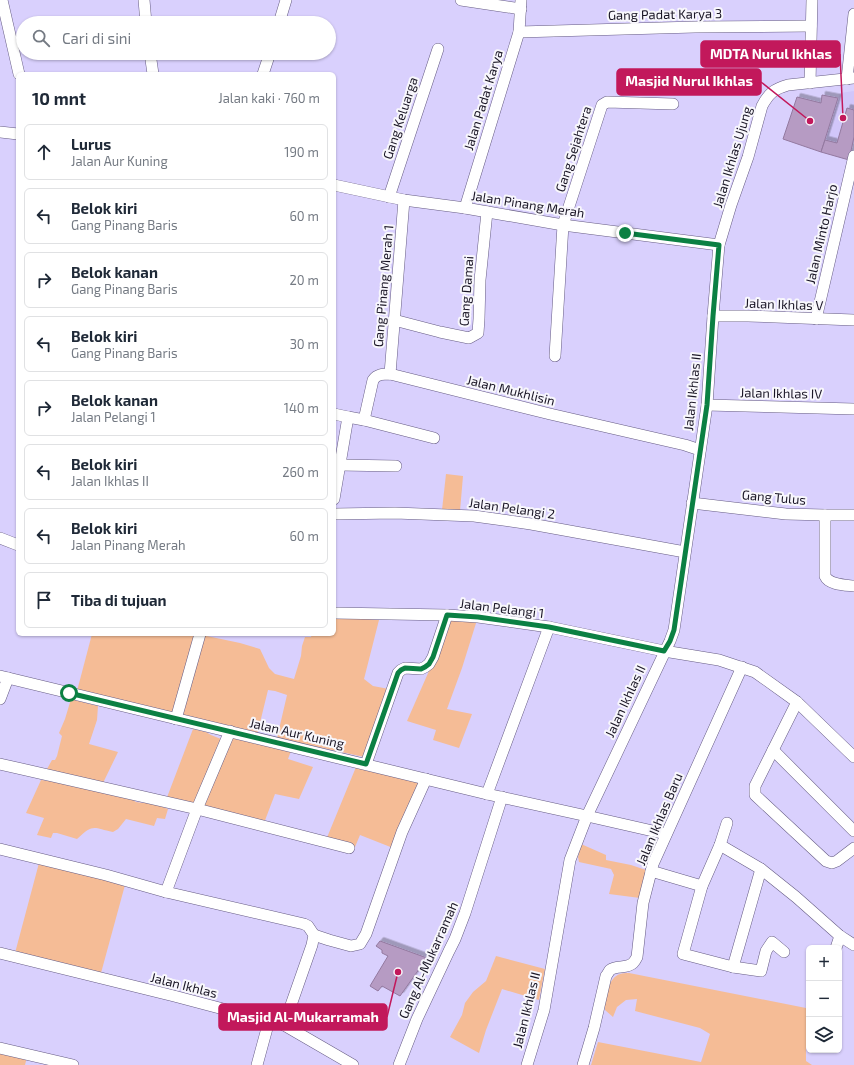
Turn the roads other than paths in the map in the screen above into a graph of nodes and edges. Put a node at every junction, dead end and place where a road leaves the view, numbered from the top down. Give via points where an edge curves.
1 (2, 0) edge
2 (144, 0) edge
3 (286, 0) edge
4 (461, 0) edge
5 (812, 0) edge
6 (521, 5) edge
7 (854, 14) edge
8 (145, 16) edge
9 (281, 16) edge
10 (811, 26) junction
11 (519, 32) junction
12 (438, 49) dead end
13 (151, 60) edge
14 (268, 60) edge
15 (19, 72) edge
16 (152, 72) edge
17 (264, 72) edge
18 (850, 79) edge
19 (810, 83) junction
20 (674, 104) dead end
21 (0, 132) edge
22 (16, 134) edge
23 (854, 156) edge
24 (336, 184) edge
25 (851, 185) edge
26 (389, 197) junction
27 (404, 200) junction
28 (465, 208) junction
29 (486, 212) junction
30 (563, 225) junction
31 (719, 245) junction
32 (713, 316) junction
33 (816, 319) junction
34 (394, 320) junction
35 (854, 320) edge
36 (555, 356) dead end
37 (390, 374) junction
38 (707, 405) junction
39 (854, 409) edge
40 (336, 414) edge
41 (348, 417) junction
42 (364, 420) junction
43 (434, 438) dead end
44 (700, 450) junction
45 (340, 465) junction
46 (396, 466) dead end
47 (336, 488) edge
48 (692, 503) junction
49 (336, 514) edge
50 (825, 515) junction
51 (854, 515) edge
52 (0, 538) edge
53 (16, 544) edge
54 (685, 552) junction
55 (854, 586) edge
56 (336, 613) edge
57 (447, 615) junction
58 (549, 627) junction
59 (199, 636) edge
60 (664, 651) junction
61 (742, 667) junction
62 (4, 677) edge
63 (0, 699) edge
64 (797, 702) junction
65 (176, 719) junction
66 (230, 731) junction
67 (773, 750) junction
68 (854, 757) edge
69 (0, 764) edge
70 (366, 764) junction
71 (426, 778) junction
72 (487, 794) junction
73 (502, 797) junction
74 (197, 809) junction
75 (587, 816) junction
76 (727, 823) dead end
77 (854, 831) edge
78 (666, 834) junction
79 (720, 844) junction
80 (349, 848) dead end
81 (854, 848) edge
82 (0, 849) edge
83 (761, 869) junction
84 (651, 871) junction
85 (702, 886) junction
86 (166, 892) junction
87 (314, 935) junction
88 (840, 936) junction
89 (837, 945) edge
90 (854, 945) edge
91 (784, 952) dead end
92 (0, 953) edge
93 (733, 967) junction
94 (269, 1021) junction
95 (284, 1025) junction
96 (0, 1048) edge
97 (73, 1065) edge
98 (256, 1065) edge
99 (353, 1065) edge
100 (399, 1065) edge
101 (527, 1065) edge
102 (583, 1065) edge

1 - 15 street
2 - 8 street
3 - 9 street
4 - 6 street
5 - 10 street
6 - 11 street, Jalan Padat Karya
7 - 18 street
10 - 11 street, Gang Padat Karya 3
10 - 19 street
11 - 28 street, Jalan Padat Karya
12 - 26 street, Gang Keluarga
13 - 16 street
14 - 17 street
18 - 19 street, Jalan Ikhlas Ujung
19 - 31 street, Jalan Ikhlas Ujung via 779,88 772,91 765,100
20 - 30 street, Gang Sejahtera via 607,102 602,105
21 - 22 street
23 - 25 street, Jalan Minto Harjo
24 - 26 street, Jalan Pinang Merah
25 - 33 street, Jalan Minto Harjo
26 - 27 street, Jalan Pinang Merah
27 - 28 street, Jalan Pinang Merah
27 - 34 street, Gang Pinang Merah 1
28 - 29 street, Jalan Pinang Merah
29 - 30 street, Jalan Pinang Merah
29 - 34 street, Gang Damai via 478,333 469,338
30 - 31 street, Jalan Pinang Merah
30 - 36 street
31 - 32 street, Jalan Ikhlas II
32 - 33 street, Jalan Ikhlas V
32 - 38 street, Jalan Ikhlas II
33 - 35 street, Jalan Ikhlas V
34 - 37 street, Gang Pinang Merah 1
37 - 42 street via 378,375 373,380
37 - 44 street, Jalan Mukhlisin
38 - 39 street, Jalan Ikhlas IV
38 - 44 street, Jalan Ikhlas II
40 - 41 street
41 - 42 street
41 - 45 street
42 - 43 street
44 - 48 street, Jalan Ikhlas II
45 - 46 street
45 - 47 street
48 - 50 street, Gang Tulus via 786,514
48 - 54 street, Jalan Ikhlas II
49 - 54 street, Jalan Pelangi 2 via 474,516
50 - 51 street, Gang Tulus
50 - 55 street via 826,579
52 - 53 street
54 - 60 street, Jalan Ikhlas II via 674,630
56 - 57 street, Jalan Pelangi 1
57 - 58 street, Jalan Pelangi 1
57 - 70 street via 429,664 421,669 405,668 398,673
58 - 60 street, Jalan Pelangi 1
58 - 72 street
59 - 65 street
60 - 61 street, Jalan Pelangi 1 via 719,660
60 - 75 street, Jalan Ikhlas II
61 - 64 street, Jalan Pelangi 1 via 756,672
61 - 78 street, Jalan Ikhlas Baru
62 - 63 street
62 - 65 street, Jalan Aur Kuning
64 - 67 street
64 - 68 street, Jalan Pelangi 1
65 - 66 street, Jalan Aur Kuning
66 - 70 street, Jalan Aur Kuning
66 - 74 street
67 - 77 street
67 - 81 street via 755,786 755,795 826,861 837,861
69 - 74 street
70 - 71 street, Jalan Aur Kuning
71 - 72 street, Jalan Aur Kuning
71 - 87 street via 402,832 366,934 360,944 351,946
72 - 73 street, Jalan Aur Kuning
73 - 75 street, Jalan Aur Kuning
73 - 100 street, Gang Al-Mukarramah via 455,940
74 - 80 street
74 - 86 street
75 - 78 street, Jalan Aur Kuning
75 - 101 street, Jalan Ikhlas II via 570,860 544,1010
76 - 79 street
78 - 84 street, Jalan Ikhlas Baru
79 - 83 street
79 - 85 street
82 - 86 street
83 - 88 street
83 - 93 street
84 - 85 street
84 - 102 street, Jalan Ikhlas Baru via 637,957 630,965 613,968 606,976
85 - 93 street via 683,954
86 - 87 street via 304,924
87 - 95 street
88 - 89 street
88 - 90 street
91 - 93 street via 772,942 766,951 761,971
92 - 94 street, Jalan Ikhlas
94 - 95 street, Jalan Ikhlas
94 - 98 street
95 - 99 street, Jalan Ikhlas
96 - 97 street

